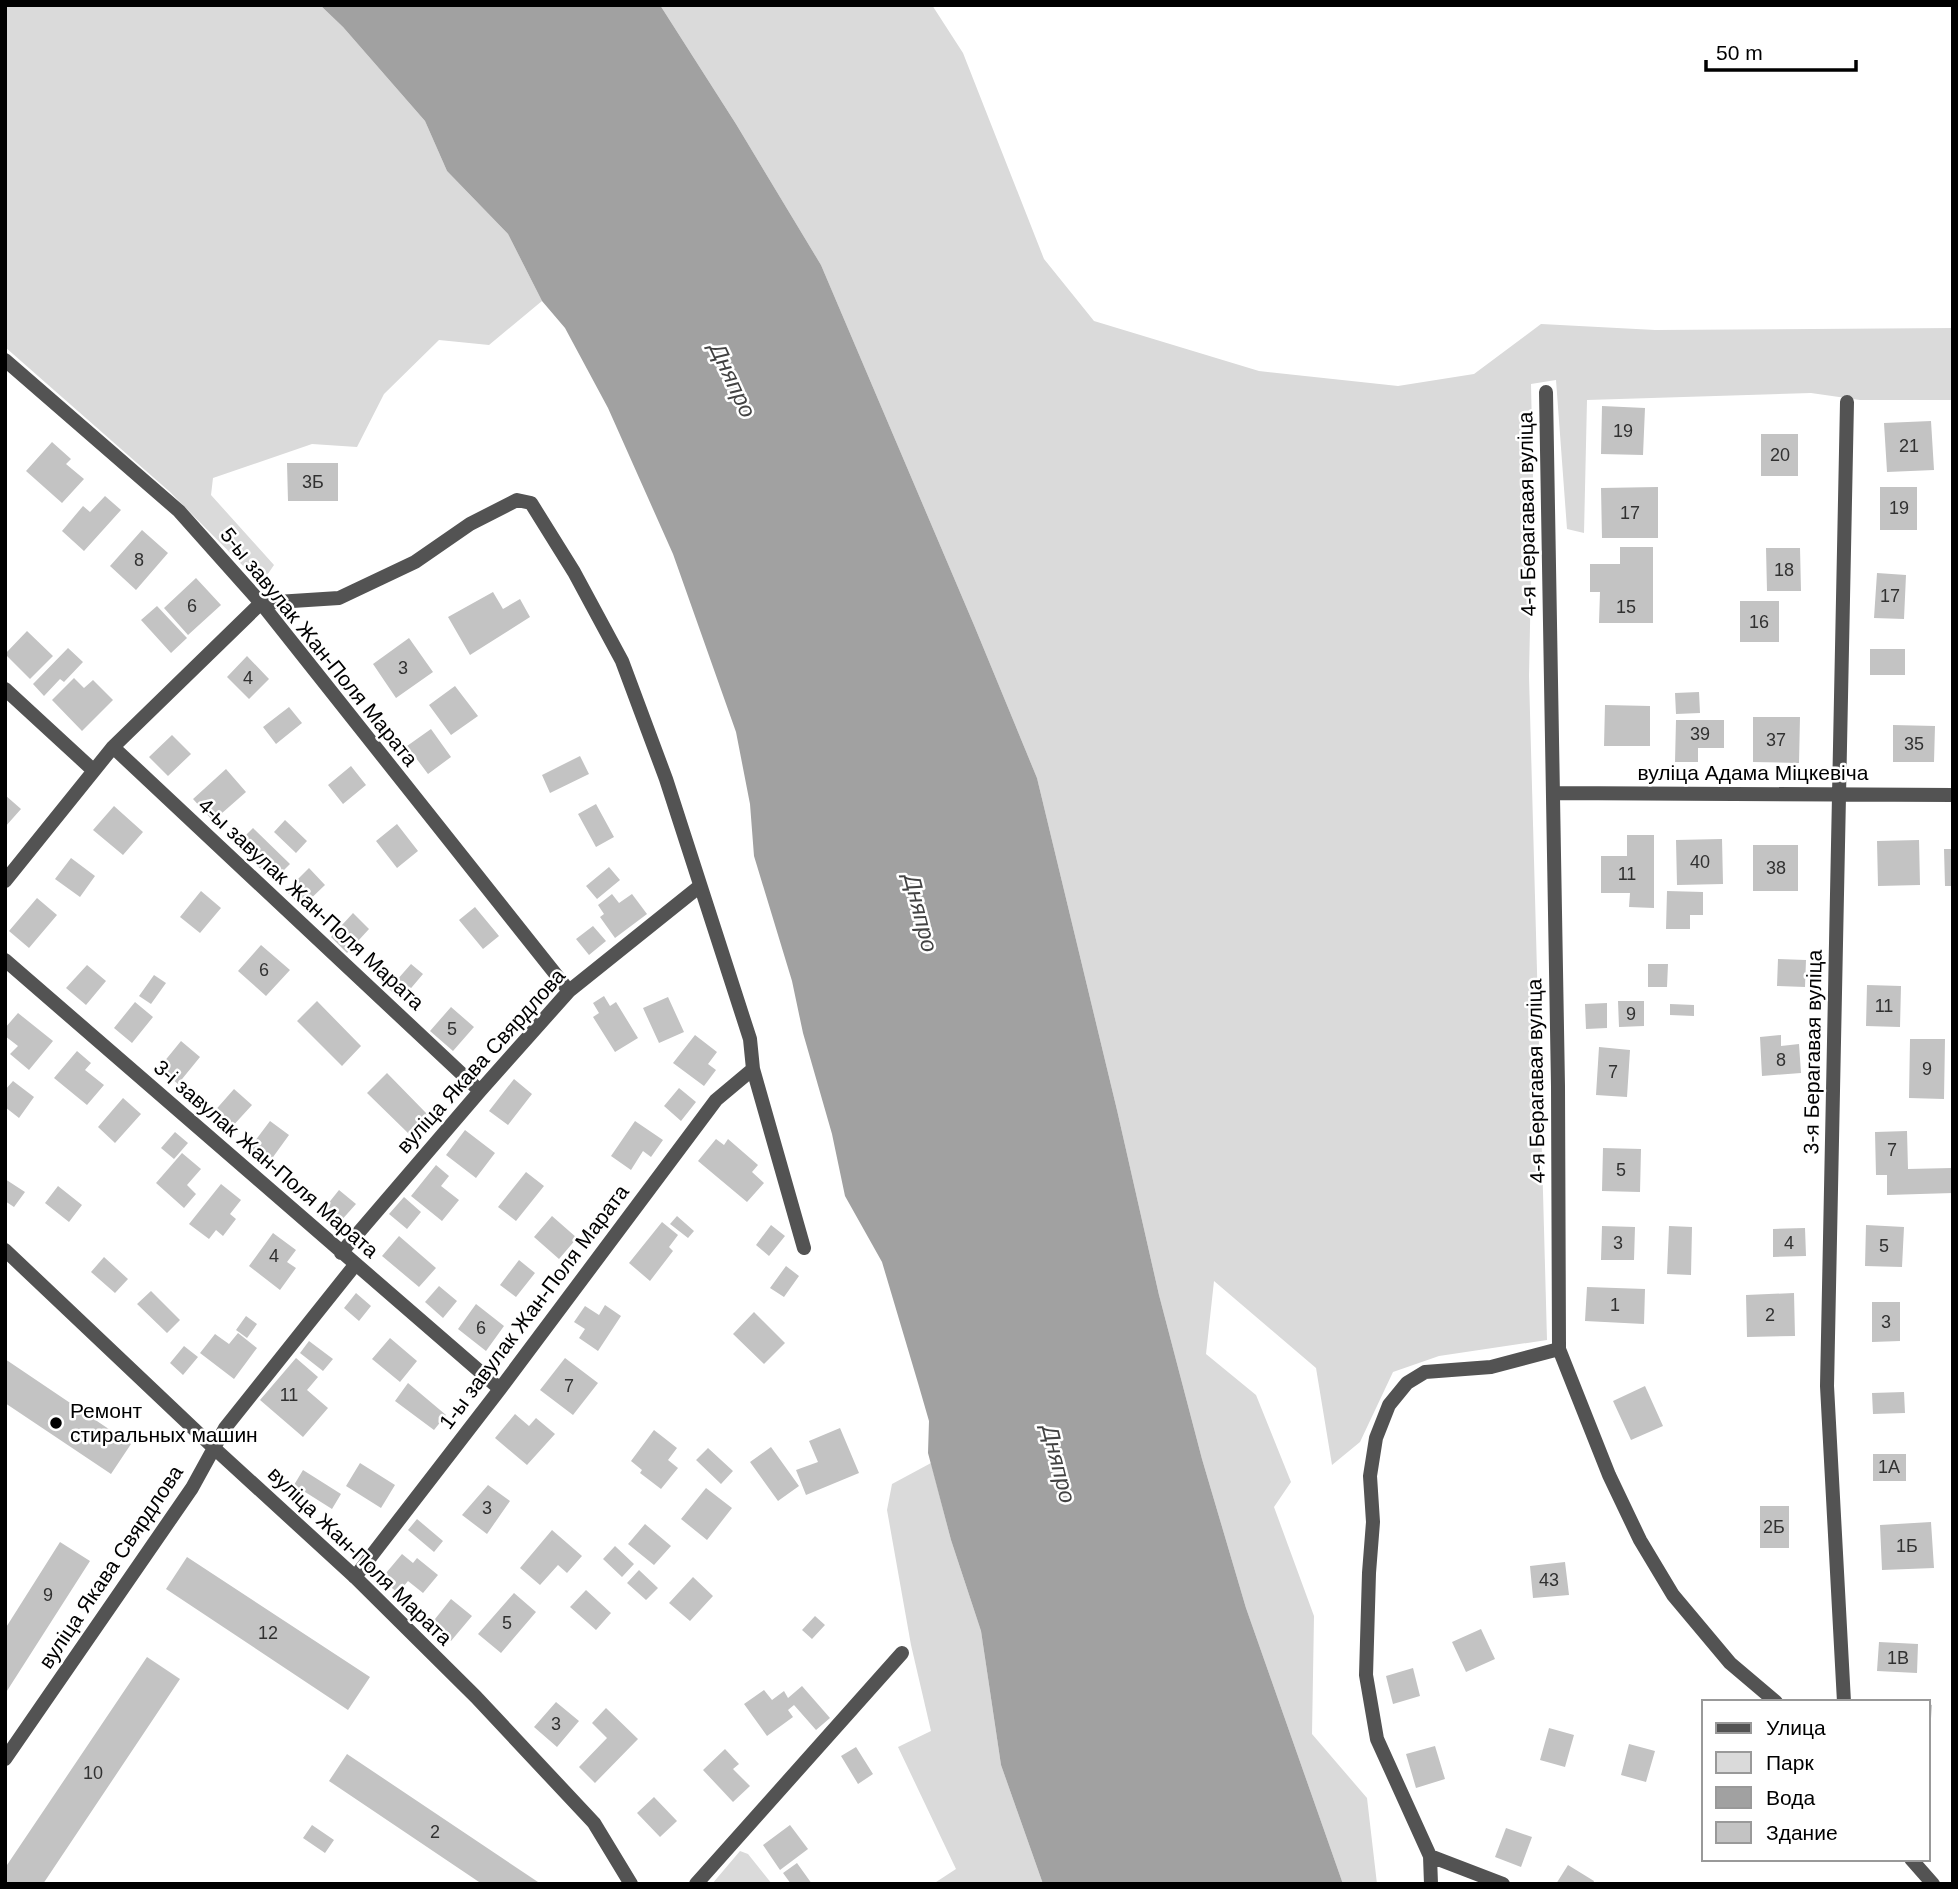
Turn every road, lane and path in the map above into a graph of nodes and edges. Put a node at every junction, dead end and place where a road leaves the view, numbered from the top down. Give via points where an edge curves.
1 (5, 360) edge
2 (1546, 392) dead end
3 (1847, 402) dead end
4 (261, 603) junction
5 (5, 689) edge
6 (113, 747) junction
7 (93, 770) junction
8 (1553, 793) junction
9 (1839, 794) junction
10 (1953, 795) edge
11 (5, 881) edge
12 (700, 886) junction
13 (5, 960) edge
14 (569, 991) junction
15 (753, 1069) junction
16 (480, 1091) junction
17 (804, 1248) dead end
18 (5, 1251) edge
19 (341, 1253) junction
20 (355, 1265) junction
21 (1559, 1349) junction
22 (500, 1389) junction
23 (214, 1448) junction
24 (355, 1577) junction
25 (902, 1653) dead end
26 (1774, 1700) edge
27 (1844, 1700) edge
28 (5, 1759) edge
29 (1430, 1856) junction
30 (1913, 1861) edge
31 (631, 1884) edge
32 (696, 1884) edge
33 (1431, 1884) edge
34 (1503, 1884) edge
35 (1933, 1884) edge

1 - 4 street, 5-ы завулак Жан-Поля Марата via 179,511
2 - 8 street, 4-я Берагавая вуліца
3 - 9 street, 3-я Берагавая вуліца
4 - 6 street
4 - 12 street via 339,598 415,562 470,524 517,500 531,503 622,661
4 - 14 street, 5-ы завулак Жан-Поля Марата
5 - 7 street
6 - 7 street
6 - 16 street, 4-ы завулак Жан-Поля Марата
7 - 11 street
8 - 9 street, вуліца Адама Міцкевіча
8 - 21 street, 4-я Берагавая вуліца
9 - 10 street, вуліца Адама Міцкевіча
9 - 27 street, 3-я Берагавая вуліца via 1828,1386
12 - 14 street, вуліца Якава Свярдлова
12 - 15 street via 750,1039
13 - 19 street, 3-і завулак Жан-Поля Марата
14 - 16 street, вуліца Якава Свярдлова
15 - 17 street
15 - 22 street, 1-ы завулак Жан-Поля Марата via 716,1100
16 - 19 street, вуліца Якава Свярдлова
18 - 23 street, вуліца Жан-Поля Марата
19 - 20 street, 3-і завулак Жан-Поля Марата
20 - 22 street, 3-і завулак Жан-Поля Марата
20 - 23 street, вуліца Якава Свярдлова
21 - 26 street, 4-я Берагавая вуліца via 1634,1529 1673,1595 1730,1663
21 - 29 street via 1491,1367 1425,1371 1407,1383 1389,1405 1376,1438 1370,1476 1373,1522 1366,1675 1377,1739
22 - 24 street, 1-ы завулак Жан-Поля Марата
23 - 24 street, вуліца Жан-Поля Марата
23 - 28 street, вуліца Якава Свярдлова via 192,1488
24 - 31 street, вуліца Жан-Поля Марата via 594,1823
25 - 32 street
29 - 33 street
29 - 34 street
30 - 35 street

